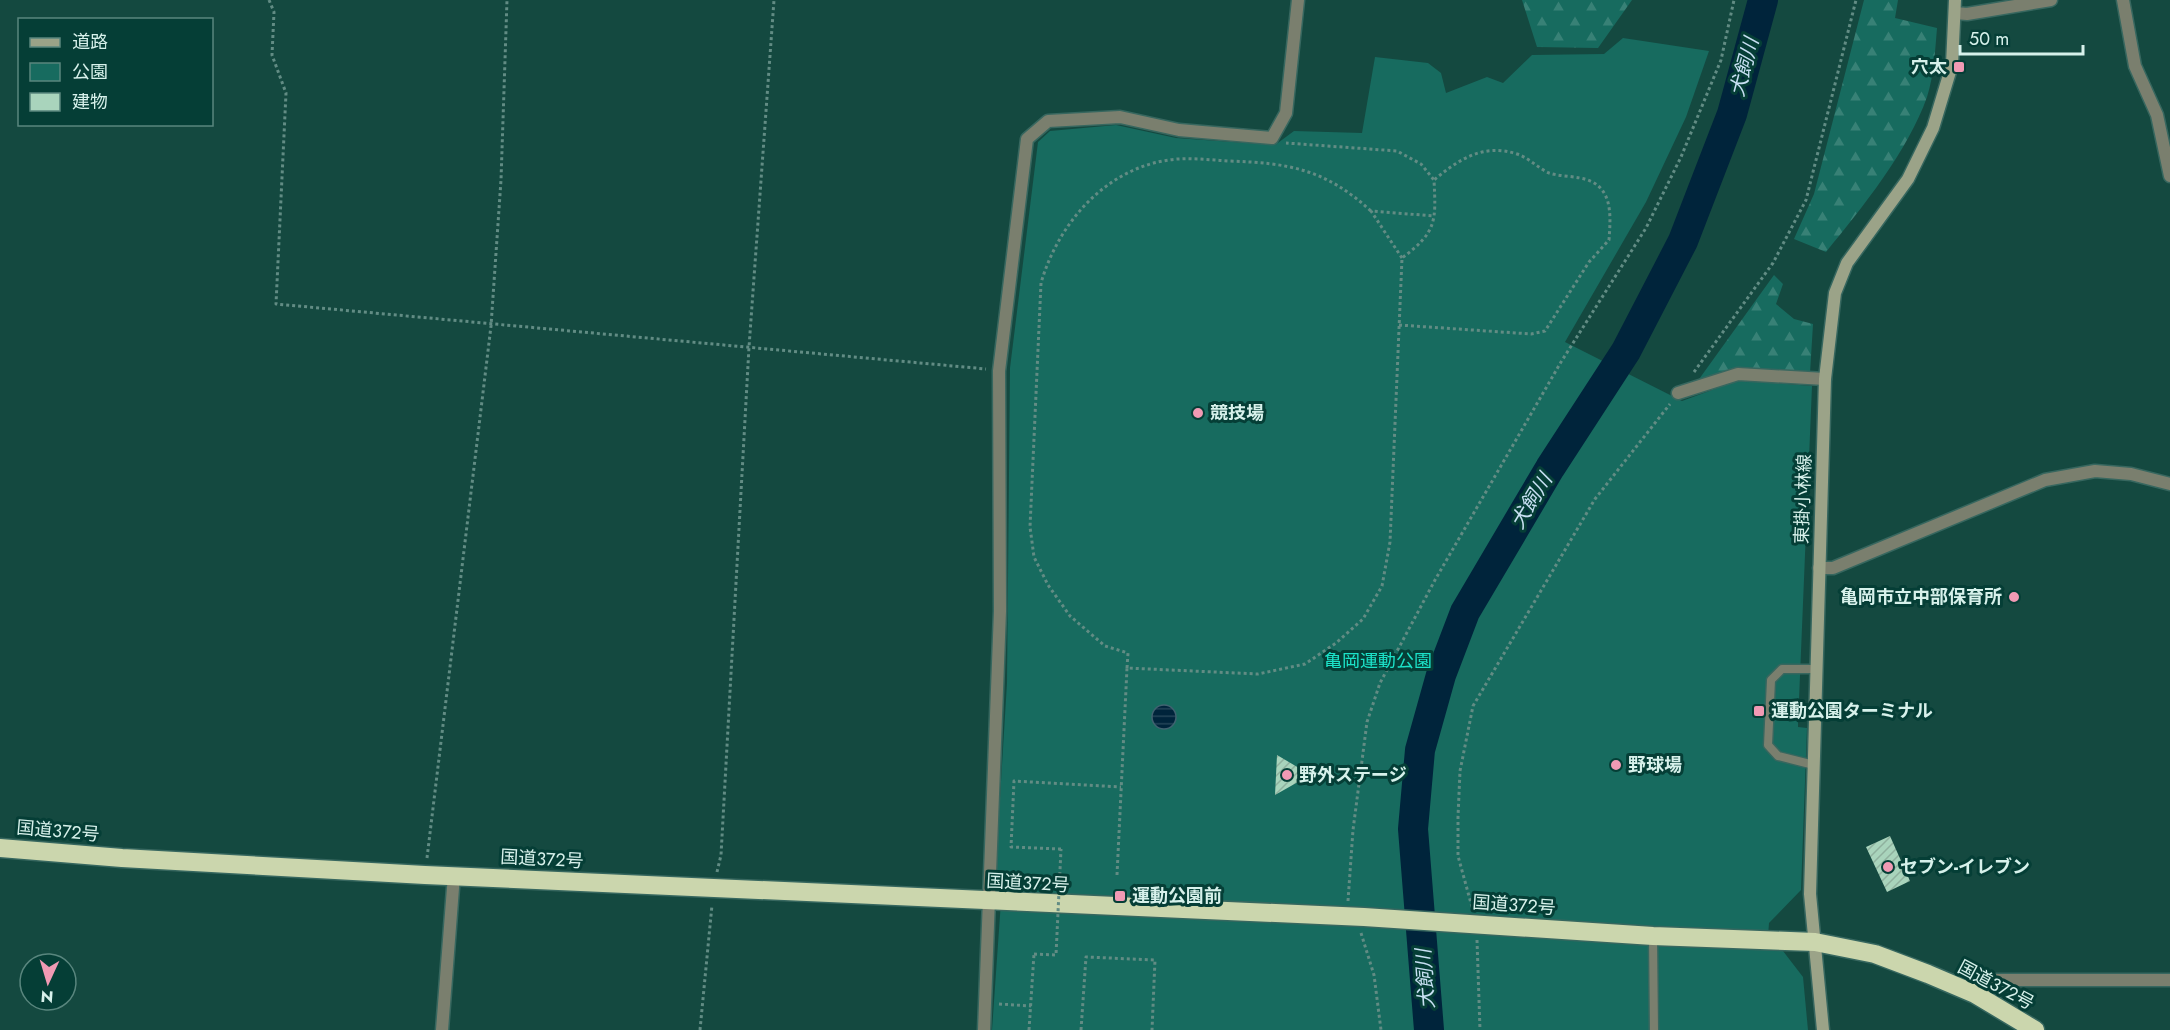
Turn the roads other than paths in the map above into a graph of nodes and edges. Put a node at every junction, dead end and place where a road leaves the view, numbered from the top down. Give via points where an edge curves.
1 (1298, 0) edge
2 (1955, 0) edge
3 (2051, 0) edge
4 (2123, 0) edge
5 (1954, 14) junction
6 (2170, 176) edge
7 (1825, 379) junction
8 (1678, 393) road end
9 (2170, 484) edge
10 (1819, 568) junction
11 (1816, 669) junction
12 (1814, 765) junction
13 (0, 848) edge
14 (454, 875) junction
15 (990, 902) junction
16 (1653, 936) junction
17 (1815, 942) junction
18 (2170, 980) edge
19 (1975, 994) junction
20 (442, 1030) edge
21 (984, 1030) edge
22 (1654, 1030) edge
23 (1822, 1030) edge
24 (2035, 1030) edge

1 - 15 street via 1286,113 1272,138 1179,130 1120,117 1048,122 1027,139 999,371 1000,611
2 - 5 main road, 東掛小林線
3 - 5 street
4 - 6 street via 2135,66 2157,115
5 - 7 main road, 東掛小林線 via 1952,65 1933,128 1908,179 1847,263 1835,293
7 - 8 street via 1738,374
7 - 10 main road, 東掛小林線
9 - 10 street via 2131,474 2095,471 2046,480 1833,568
10 - 11 main road, 東掛小林線
11 - 12 main road, 東掛小林線
11 - 12 lane via 1782,669 1771,680 1768,745 1778,756
12 - 17 main road, 東掛小林線 via 1810,894
13 - 14 highway, 国道372号
14 - 15 highway, 国道372号
14 - 20 street
15 - 16 highway, 国道372号 via 1356,916
15 - 21 street
16 - 17 highway, 国道372号
16 - 22 lane
17 - 19 highway, 国道372号 via 1875,954
17 - 23 main road, 東掛小林線
18 - 19 street via 1995,980
19 - 24 highway, 国道372号

